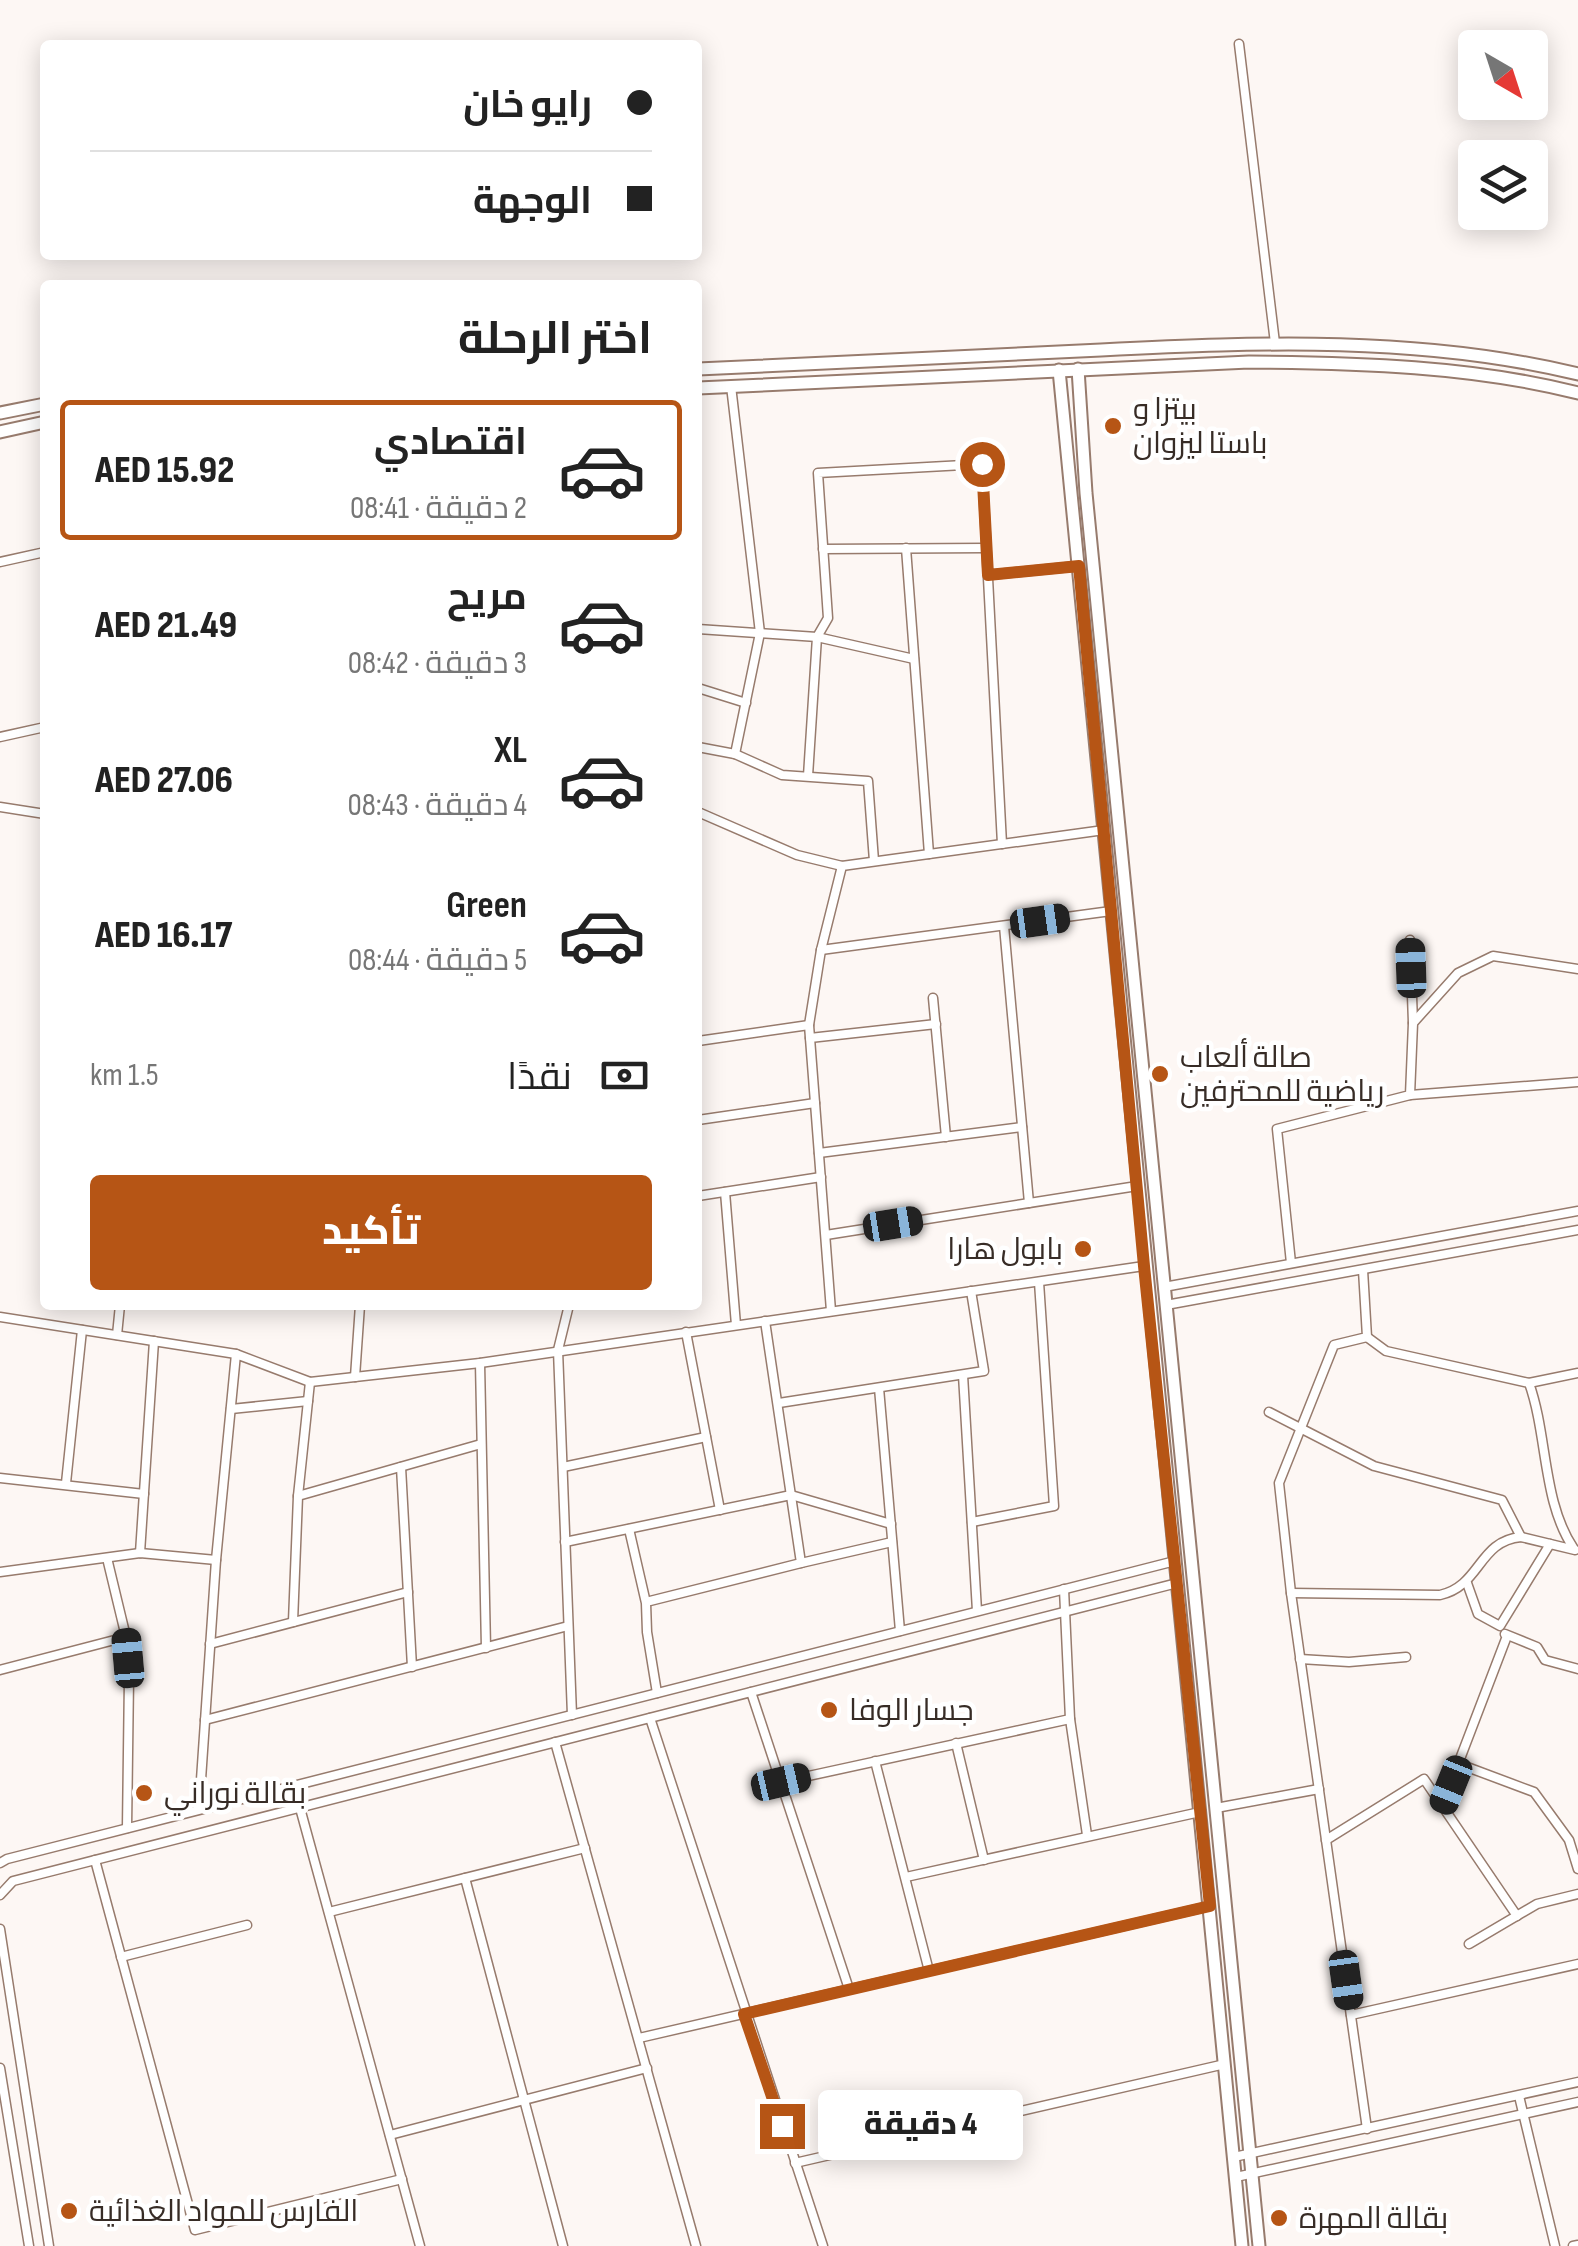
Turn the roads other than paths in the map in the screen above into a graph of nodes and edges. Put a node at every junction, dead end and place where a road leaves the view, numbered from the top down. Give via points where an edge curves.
1 (1239, 44) dead end
2 (1275, 342) junction
3 (702, 369) edge
4 (1078, 369) junction
5 (1059, 370) junction
6 (1578, 374) edge
7 (731, 386) junction
8 (702, 388) edge
9 (1578, 392) edge
10 (40, 405) edge
11 (0, 413) edge
12 (40, 423) edge
13 (0, 432) edge
14 (906, 548) junction
15 (986, 548) junction
16 (823, 549) junction
17 (40, 553) edge
18 (0, 562) edge
19 (1079, 566) junction
20 (988, 575) junction
21 (702, 629) edge
22 (760, 633) junction
23 (817, 637) junction
24 (914, 659) junction
25 (702, 689) edge
26 (746, 703) junction
27 (40, 728) edge
28 (0, 737) edge
29 (702, 749) edge
30 (736, 754) junction
31 (808, 776) junction
32 (0, 807) edge
33 (40, 813) edge
34 (702, 814) edge
35 (1104, 830) junction
36 (1002, 844) junction
37 (929, 854) junction
38 (874, 861) junction
39 (842, 866) junction
40 (1111, 911) junction
41 (1004, 926) junction
42 (1410, 940) dead end
43 (821, 950) junction
44 (1578, 969) edge
45 (934, 998) dead end
46 (936, 1024) junction
47 (1413, 1024) junction
48 (809, 1025) junction
49 (810, 1038) junction
50 (702, 1040) edge
51 (1578, 1082) edge
52 (1410, 1094) junction
53 (815, 1102) junction
54 (702, 1119) edge
55 (1022, 1127) junction
56 (946, 1136) junction
57 (819, 1153) junction
58 (821, 1177) junction
59 (1137, 1186) junction
60 (725, 1192) junction
61 (702, 1195) edge
62 (1028, 1203) junction
63 (1578, 1211) edge
64 (1578, 1230) edge
65 (826, 1235) junction
66 (1291, 1264) junction
67 (1144, 1266) junction
68 (1363, 1270) junction
69 (1038, 1282) junction
70 (1164, 1287) junction
71 (971, 1291) junction
72 (1166, 1306) junction
73 (119, 1310) edge
74 (360, 1310) edge
75 (567, 1310) edge
76 (831, 1311) junction
77 (0, 1317) edge
78 (765, 1321) junction
79 (736, 1325) junction
80 (82, 1330) junction
81 (686, 1332) junction
82 (116, 1336) junction
83 (1367, 1337) junction
84 (154, 1341) junction
85 (558, 1350) junction
86 (236, 1354) junction
87 (480, 1364) junction
88 (1578, 1373) edge
89 (963, 1375) junction
90 (355, 1377) junction
91 (310, 1382) junction
92 (1529, 1382) junction
93 (879, 1388) junction
94 (308, 1401) junction
95 (779, 1403) junction
96 (231, 1409) junction
97 (1268, 1412) dead end
98 (1301, 1429) junction
99 (706, 1437) junction
100 (482, 1444) junction
101 (401, 1467) junction
102 (562, 1467) junction
103 (0, 1478) edge
104 (66, 1483) junction
105 (144, 1494) junction
106 (791, 1495) junction
107 (298, 1496) junction
108 (720, 1510) junction
109 (972, 1522) junction
110 (891, 1524) junction
111 (630, 1529) junction
112 (1521, 1538) junction
113 (565, 1542) junction
114 (892, 1542) junction
115 (1550, 1544) junction
116 (1576, 1550) edge
117 (140, 1554) junction
118 (107, 1558) junction
119 (216, 1560) junction
120 (1175, 1561) junction
121 (800, 1563) junction
122 (0, 1572) edge
123 (1177, 1583) junction
124 (1467, 1583) junction
125 (1064, 1589) junction
126 (408, 1592) junction
127 (1291, 1594) junction
128 (650, 1601) dead end
129 (976, 1612) junction
130 (1066, 1612) junction
131 (294, 1622) junction
132 (568, 1626) junction
133 (1500, 1626) junction
134 (900, 1631) junction
135 (126, 1636) junction
136 (1506, 1636) junction
137 (210, 1644) junction
138 (486, 1648) junction
139 (1406, 1657) dead end
140 (1300, 1659) junction
141 (412, 1666) junction
142 (0, 1670) edge
143 (1578, 1670) edge
144 (751, 1692) junction
145 (656, 1693) junction
146 (572, 1714) junction
147 (650, 1718) junction
148 (1070, 1719) junction
149 (205, 1720) junction
150 (555, 1742) junction
151 (956, 1743) junction
152 (875, 1760) junction
153 (1459, 1764) junction
154 (781, 1782) junction
155 (1319, 1789) junction
156 (1442, 1806) junction
157 (300, 1808) junction
158 (1216, 1808) junction
159 (199, 1810) junction
160 (1201, 1812) junction
161 (128, 1828) junction
162 (1087, 1835) junction
163 (1326, 1840) junction
164 (585, 1848) junction
165 (95, 1860) junction
166 (984, 1860) junction
167 (0, 1863) edge
168 (1578, 1868) edge
169 (906, 1877) junction
170 (466, 1878) junction
171 (1578, 1894) edge
172 (0, 1895) edge
173 (1210, 1906) junction
174 (329, 1912) junction
175 (1517, 1916) junction
176 (247, 1925) dead end
177 (0, 1929) edge
178 (1470, 1944) dead end
179 (121, 1957) junction
180 (1578, 1964) edge
181 (929, 1971) junction
182 (849, 1989) junction
183 (744, 2014) junction
184 (1351, 2016) junction
185 (640, 2038) junction
186 (1225, 2064) junction
187 (0, 2068) edge
188 (648, 2068) junction
189 (1578, 2082) edge
190 (1519, 2096) junction
191 (523, 2099) junction
192 (1578, 2102) edge
193 (1524, 2116) junction
194 (1367, 2129) junction
195 (390, 2136) junction
196 (1249, 2154) junction
197 (1234, 2157) junction
198 (795, 2164) junction
199 (1252, 2174) junction
200 (1236, 2178) junction
201 (402, 2180) junction
202 (28, 2246) edge
203 (49, 2246) edge
204 (420, 2246) edge
205 (563, 2246) edge
206 (696, 2246) edge
207 (823, 2246) edge
208 (1242, 2246) edge
209 (1259, 2246) edge
210 (1555, 2246) edge

1 - 2 street
2 - 3 main road
2 - 6 main road via 1455,353
4 - 5 main road
4 - 9 main road via 1339,363
4 - 70 main road
5 - 7 main road
5 - 19 main road
7 - 8 main road
7 - 22 street
10 - 11 main road
12 - 13 main road
14 - 15 street
14 - 16 street
14 - 24 street
15 - 16 street via 982,464 818,472
15 - 20 street
16 - 23 street via 828,618
17 - 18 street
19 - 20 street
19 - 35 main road
20 - 36 street
21 - 22 street
22 - 23 street
22 - 26 street
23 - 24 street
23 - 31 street
24 - 37 street
25 - 26 street
26 - 30 street
27 - 28 street
29 - 30 street
30 - 31 street via 782,775
31 - 38 street via 868,781
32 - 33 street
34 - 39 street via 797,855
35 - 36 street
35 - 40 main road
36 - 37 street
37 - 38 street
38 - 39 street
39 - 43 street
40 - 41 street
40 - 59 main road
41 - 43 street
41 - 55 street
42 - 47 street
43 - 48 street
44 - 47 street via 1493,956 1458,973
45 - 46 street
46 - 49 street
46 - 56 street
47 - 52 street
48 - 49 street
48 - 50 street
49 - 53 street
51 - 52 street
52 - 66 street via 1277,1130
53 - 54 street
53 - 57 street
55 - 56 street
55 - 62 street
56 - 57 street
57 - 58 street
58 - 60 street
58 - 65 street
59 - 62 street
59 - 67 main road
60 - 61 street
60 - 79 street
62 - 65 street
63 - 66 street
64 - 68 street
65 - 76 street
66 - 70 street
67 - 69 street
67 - 120 main road
68 - 72 street
68 - 83 street
69 - 71 street
69 - 109 street via 1054,1506
70 - 72 main road
71 - 76 street
71 - 89 street via 984,1371
72 - 158 main road
73 - 82 street
74 - 90 street
75 - 85 street
76 - 78 street
77 - 80 street
78 - 79 street
78 - 95 street
79 - 81 street
80 - 82 street
80 - 104 street
81 - 85 street
81 - 99 street
82 - 84 street
83 - 92 street via 1386,1350
83 - 98 street via 1334,1345
84 - 86 street
84 - 105 street
85 - 87 street
85 - 102 street
86 - 91 street
86 - 96 street
87 - 90 street
87 - 100 street
88 - 92 street
89 - 93 street
89 - 109 street
90 - 91 street
91 - 94 street
92 - 116 street via 1559,1527
93 - 95 street
93 - 110 street
94 - 96 street
94 - 107 street
95 - 106 street
96 - 119 street
97 - 98 street
98 - 112 street via 1374,1466 1502,1500
98 - 127 street via 1279,1483
99 - 102 street
99 - 108 street
100 - 101 street
100 - 138 street
101 - 107 street
101 - 126 street
102 - 113 street
103 - 104 street
104 - 105 street
105 - 117 street
106 - 108 street
106 - 110 street
106 - 121 street
107 - 131 street
108 - 111 street
109 - 129 street
110 - 114 street
111 - 113 street
111 - 145 street
112 - 115 street
112 - 124 street via 1497,1543
113 - 132 street
114 - 121 street
114 - 134 street
115 - 116 street
115 - 133 street
117 - 118 street
117 - 119 street
118 - 122 street
118 - 135 street
119 - 137 street
120 - 123 main road
120 - 125 street
121 - 128 street
123 - 130 street
123 - 160 main road
124 - 127 street via 1440,1594
124 - 133 street via 1478,1614
125 - 129 street
125 - 130 street
126 - 131 street
126 - 141 street
127 - 140 street
129 - 134 street
130 - 144 street
130 - 148 street
131 - 137 street
132 - 138 street
132 - 146 street
133 - 136 street
134 - 145 street
135 - 142 street
135 - 161 street
136 - 143 street
136 - 153 street
137 - 149 street
138 - 141 street
139 - 140 street
140 - 155 street
141 - 149 street
144 - 147 street
144 - 154 street
145 - 146 street
146 - 159 street
147 - 150 street
147 - 183 street
148 - 151 street
148 - 162 street
149 - 159 street
150 - 157 street
150 - 164 street
151 - 152 street
151 - 166 street
152 - 154 street
152 - 169 street
153 - 156 street
153 - 168 street via 1534,1792 1569,1840
154 - 182 street
155 - 158 street
155 - 163 street
156 - 163 street via 1424,1779
156 - 175 street
157 - 165 street
157 - 174 street
158 - 196 main road
159 - 161 street
160 - 162 street
160 - 173 main road
161 - 167 street
162 - 166 street
163 - 184 street
164 - 170 street
164 - 185 street
165 - 172 street via 13,1881
165 - 179 street
166 - 169 street
169 - 181 street
170 - 174 street
170 - 191 street
171 - 175 street
173 - 181 street
173 - 186 main road
174 - 195 street
175 - 178 street
176 - 179 street
177 - 203 street
179 - 201 street via 195,2230
180 - 184 street
181 - 182 street
182 - 183 street
183 - 185 street
183 - 198 street
184 - 194 street
185 - 188 street
186 - 197 main road
186 - 198 street
187 - 202 street
188 - 191 street
188 - 206 street
189 - 190 street
190 - 193 street
190 - 194 street
191 - 195 street
191 - 205 street
192 - 193 street
193 - 199 street
193 - 210 street
194 - 196 street
195 - 201 street
196 - 197 street
196 - 199 main road
197 - 200 main road
198 - 207 street
199 - 200 street
199 - 209 main road
200 - 208 main road
201 - 204 street

